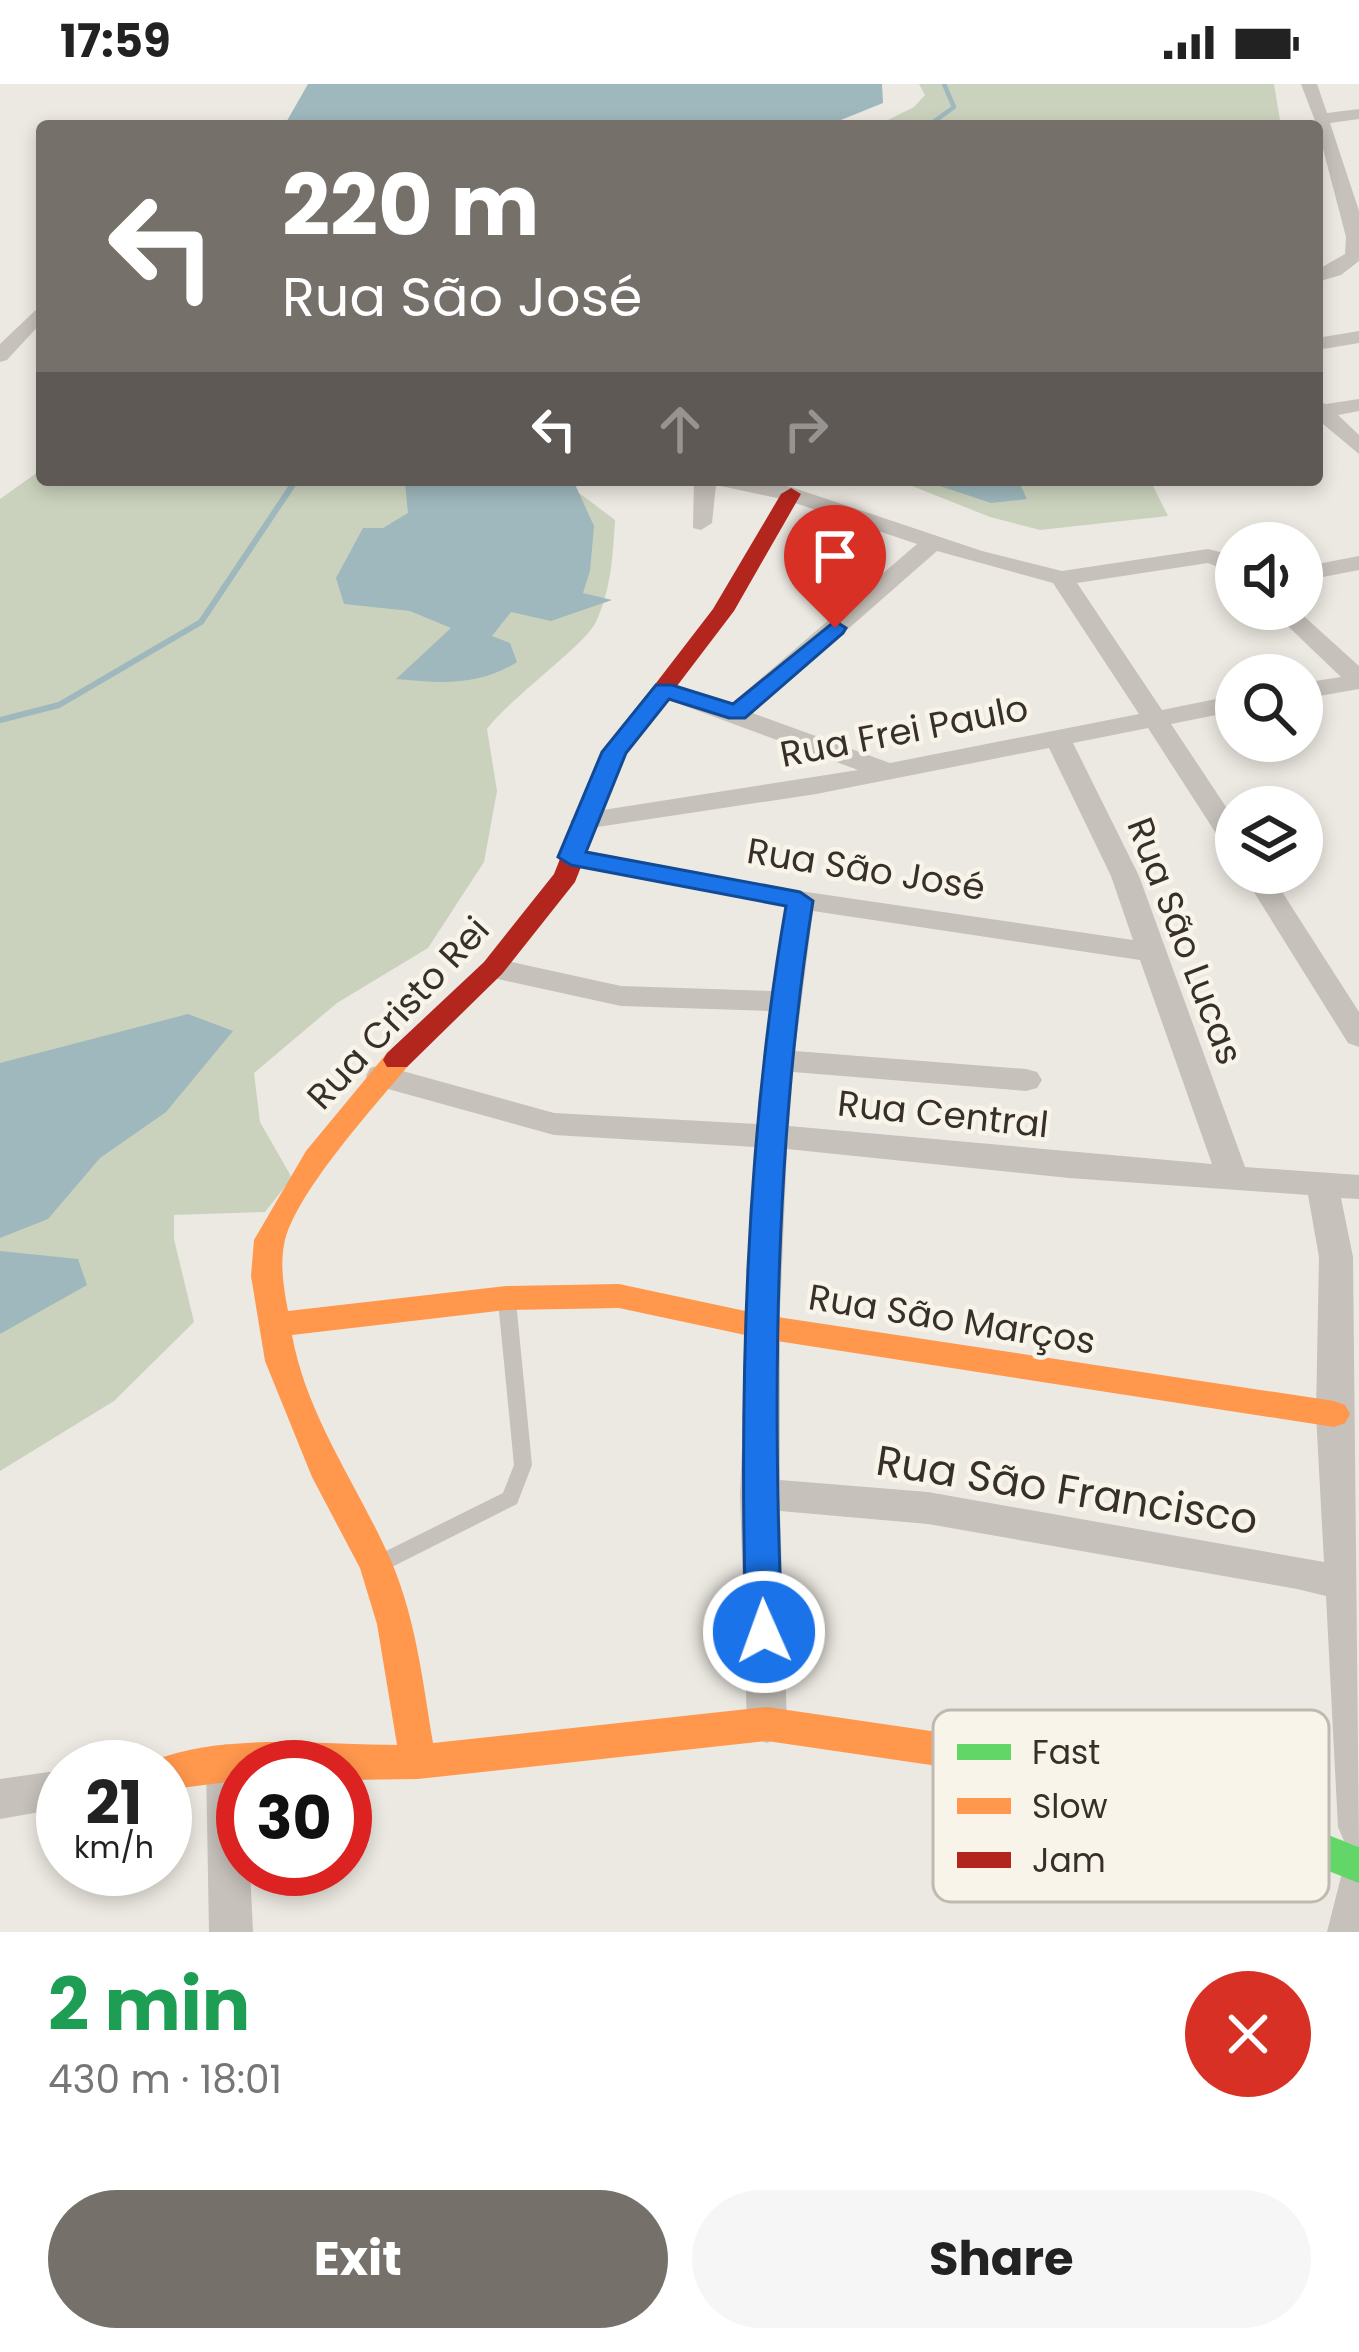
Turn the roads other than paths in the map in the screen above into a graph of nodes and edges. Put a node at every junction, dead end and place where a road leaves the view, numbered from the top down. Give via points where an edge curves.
1 (1309, 84) edge
2 (1359, 114) edge
3 (1319, 119) joint
4 (1323, 131) edge
5 (1359, 168) edge
6 (1337, 171) junction
7 (1357, 218) edge
8 (1358, 249) edge
9 (1323, 276) edge
10 (1359, 276) edge
11 (1323, 279) edge
12 (36, 317) edge
13 (1359, 338) edge
14 (1323, 343) edge
15 (0, 356) edge
16 (1359, 405) edge
17 (1323, 409) edge
18 (1323, 413) edge
19 (1359, 447) edge
20 (704, 486) edge
21 (752, 486) edge
22 (790, 494) junction
23 (701, 523) dead end
24 (933, 543) junction
25 (1215, 557) edge
26 (1359, 563) edge
27 (1323, 570) edge
28 (1062, 578) junction
29 (1304, 630) edge
30 (1359, 681) edge
31 (1323, 688) edge
32 (664, 690) junction
33 (1215, 708) edge
34 (737, 713) junction
35 (1155, 718) junction
36 (1058, 738) junction
37 (885, 770) junction
38 (1215, 810) edge
39 (584, 820) junction
40 (571, 857) junction
41 (1272, 894) edge
42 (800, 901) junction
43 (1149, 952) junction
44 (494, 968) junction
45 (1349, 998) edge
46 (783, 1001) junction
47 (1359, 1036) edge
48 (778, 1060) junction
49 (381, 1076) junction
50 (1026, 1080) dead end
51 (772, 1136) junction
52 (1232, 1176) junction
53 (1341, 1187) edge
54 (1347, 1257) edge
55 (506, 1298) junction
56 (274, 1324) junction
57 (764, 1327) junction
58 (1334, 1414) junction
59 (759, 1494) junction
60 (376, 1566) junction
61 (1352, 1586) edge
62 (767, 1724) junction
63 (933, 1748) edge
64 (372, 1762) edge
65 (418, 1762) junction
66 (36, 1793) edge
67 (0, 1799) edge
68 (1359, 1826) edge
69 (1329, 1853) edge
70 (1359, 1865) edge
71 (1359, 1880) edge
72 (230, 1896) edge
73 (231, 1932) edge
74 (1349, 1932) edge

1 - 3 street
2 - 3 street
4 - 6 street
5 - 6 street
6 - 7 street
7 - 8 street
8 - 9 street
10 - 11 street
12 - 15 street
13 - 14 street
16 - 17 street
18 - 19 street
20 - 23 street
21 - 22 street
22 - 24 street
22 - 32 street, Rua Cristo Rei via 723,611
24 - 28 street
24 - 34 street
25 - 28 street
26 - 27 street
28 - 35 street
29 - 30 street
30 - 31 street
32 - 34 street
32 - 39 street, Rua Cristo Rei via 614,752
33 - 35 street, Rua Frei Paulo
34 - 37 street
35 - 36 street, Rua Frei Paulo
35 - 38 street
36 - 37 street, Rua Frei Paulo
36 - 43 street, Rua São Lucas via 1125,876
37 - 39 street, Rua Frei Paulo
39 - 40 street, Rua Cristo Rei
40 - 42 street, Rua São José
40 - 44 street, Rua Cristo Rei via 566,876
41 - 45 street
42 - 43 street, Rua São José
42 - 46 street
43 - 52 street, Rua São Lucas
44 - 46 street via 621,996
44 - 49 street, Rua Cristo Rei
45 - 47 street
46 - 48 street
48 - 50 street
48 - 51 street
49 - 51 street, Rua Central via 554,1124
49 - 56 street, Rua Cristo Rei via 316,1158 269,1240
51 - 52 street, Rua Central
51 - 57 street
52 - 53 street, Rua Central
53 - 54 street
54 - 58 street
55 - 56 street, Rua São Marços
55 - 57 street, Rua São Marços via 620,1296
55 - 60 lane via 520,1482 510,1498
56 - 60 street, Rua Cristo Rei via 280,1361
57 - 58 street, Rua São Marços
57 - 59 street
58 - 61 street
59 - 61 street, Rua São Francisco via 928,1508
59 - 62 street
60 - 65 street, Rua Cristo Rei via 395,1624
61 - 68 street
62 - 63 street
62 - 65 street
64 - 65 street
66 - 67 street
69 - 70 street
71 - 74 street
72 - 73 street

